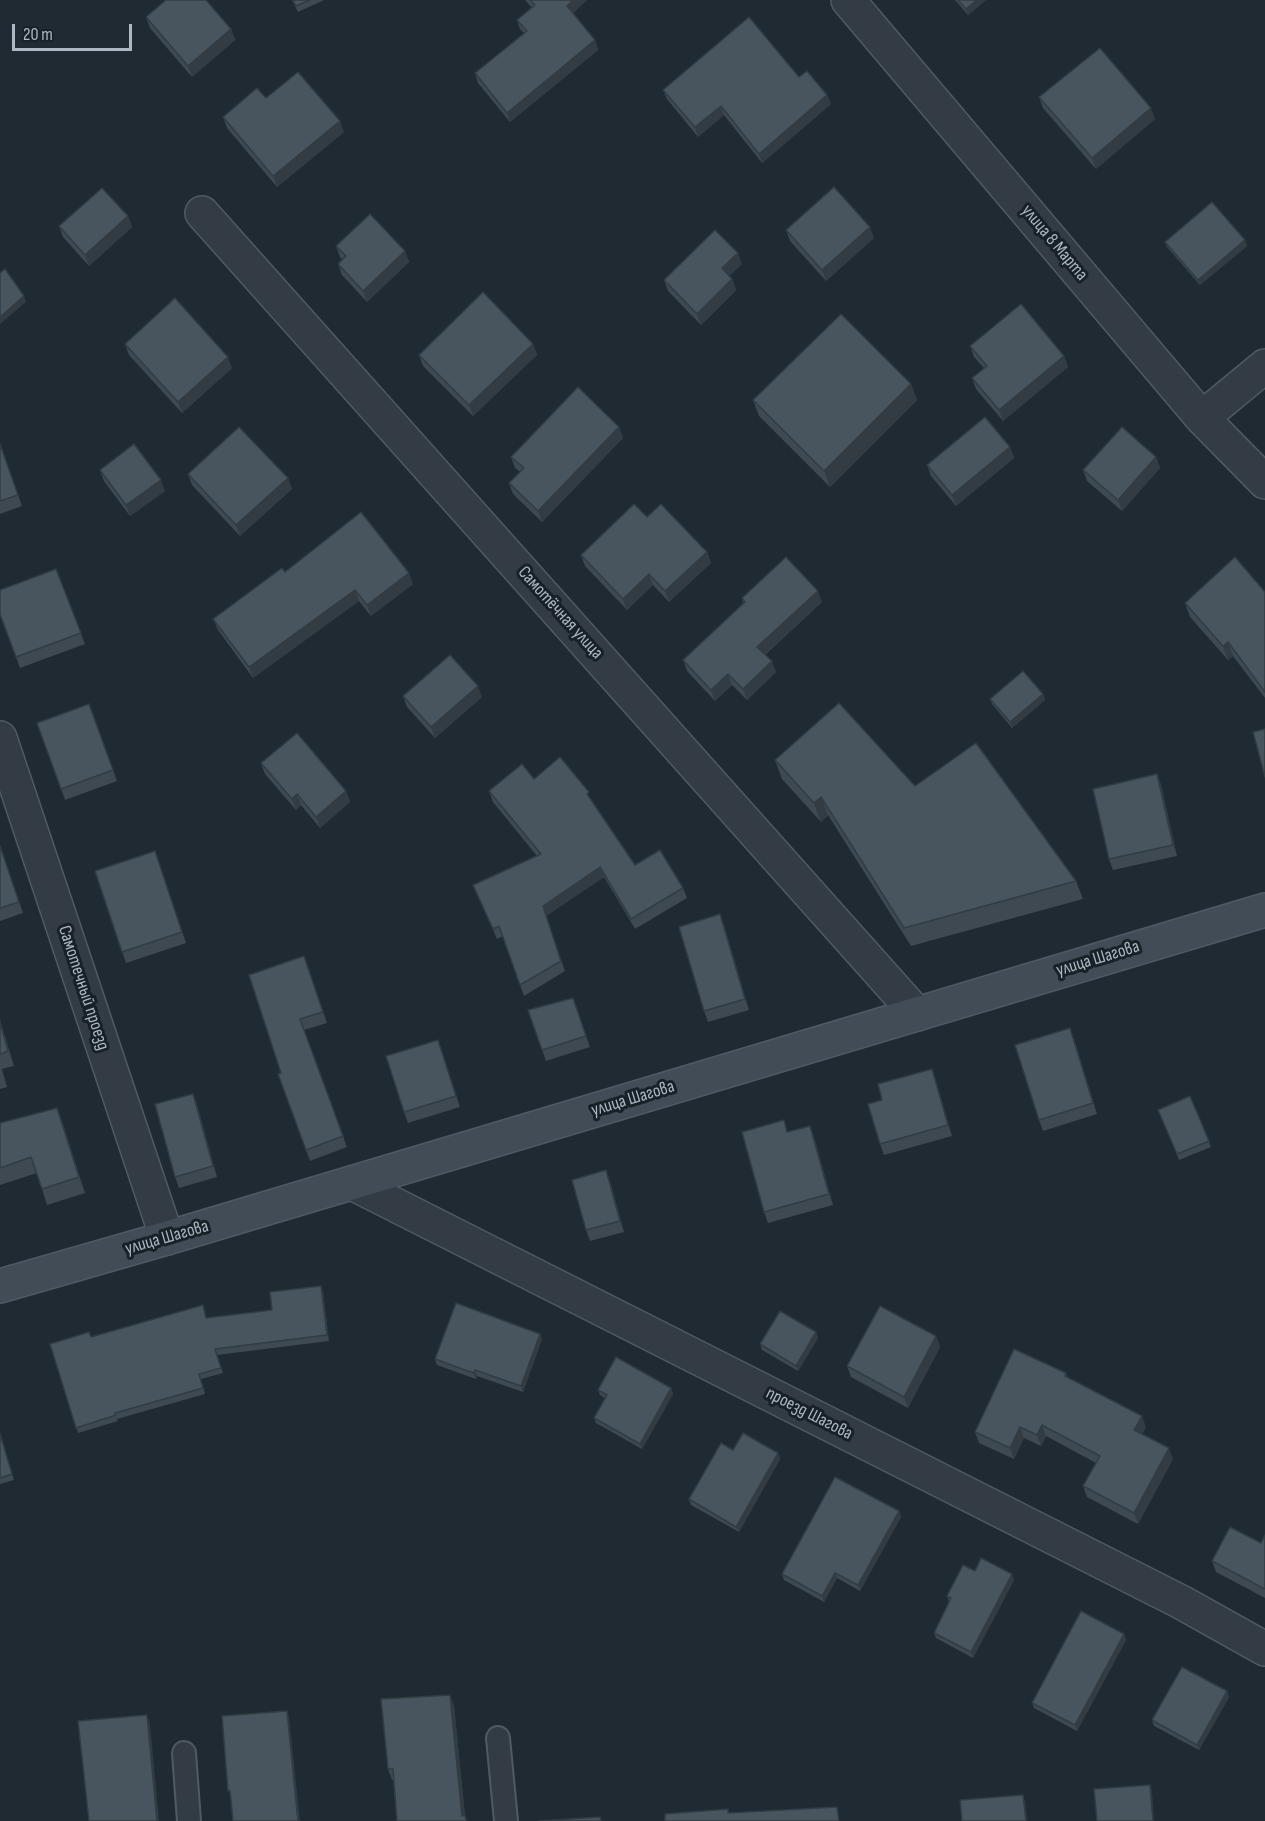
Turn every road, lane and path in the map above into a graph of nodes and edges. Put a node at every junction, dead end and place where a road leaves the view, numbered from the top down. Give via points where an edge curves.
1 (848, 0) edge
2 (202, 213) dead end
3 (1265, 366) edge
4 (1202, 418) junction
5 (1265, 482) edge
6 (0, 738) edge
7 (1265, 910) edge
8 (917, 1014) junction
9 (352, 1183) junction
10 (166, 1238) junction
11 (0, 1286) edge
12 (1265, 1649) edge
13 (498, 1738) dead end
14 (184, 1753) dead end
15 (189, 1821) edge
16 (506, 1821) edge

1 - 4 street, улица 8 Марта
2 - 8 street, Самотёчная улица
3 - 4 street
4 - 5 street, улица 8 Марта
6 - 10 street, Самотечный проезд
7 - 8 main road, улица Шагова
8 - 9 main road, улица Шагова
9 - 10 main road, улица Шагова
9 - 12 street, проезд Шагова via 1181,1602
10 - 11 main road, улица Шагова
13 - 16 lane
14 - 15 lane

